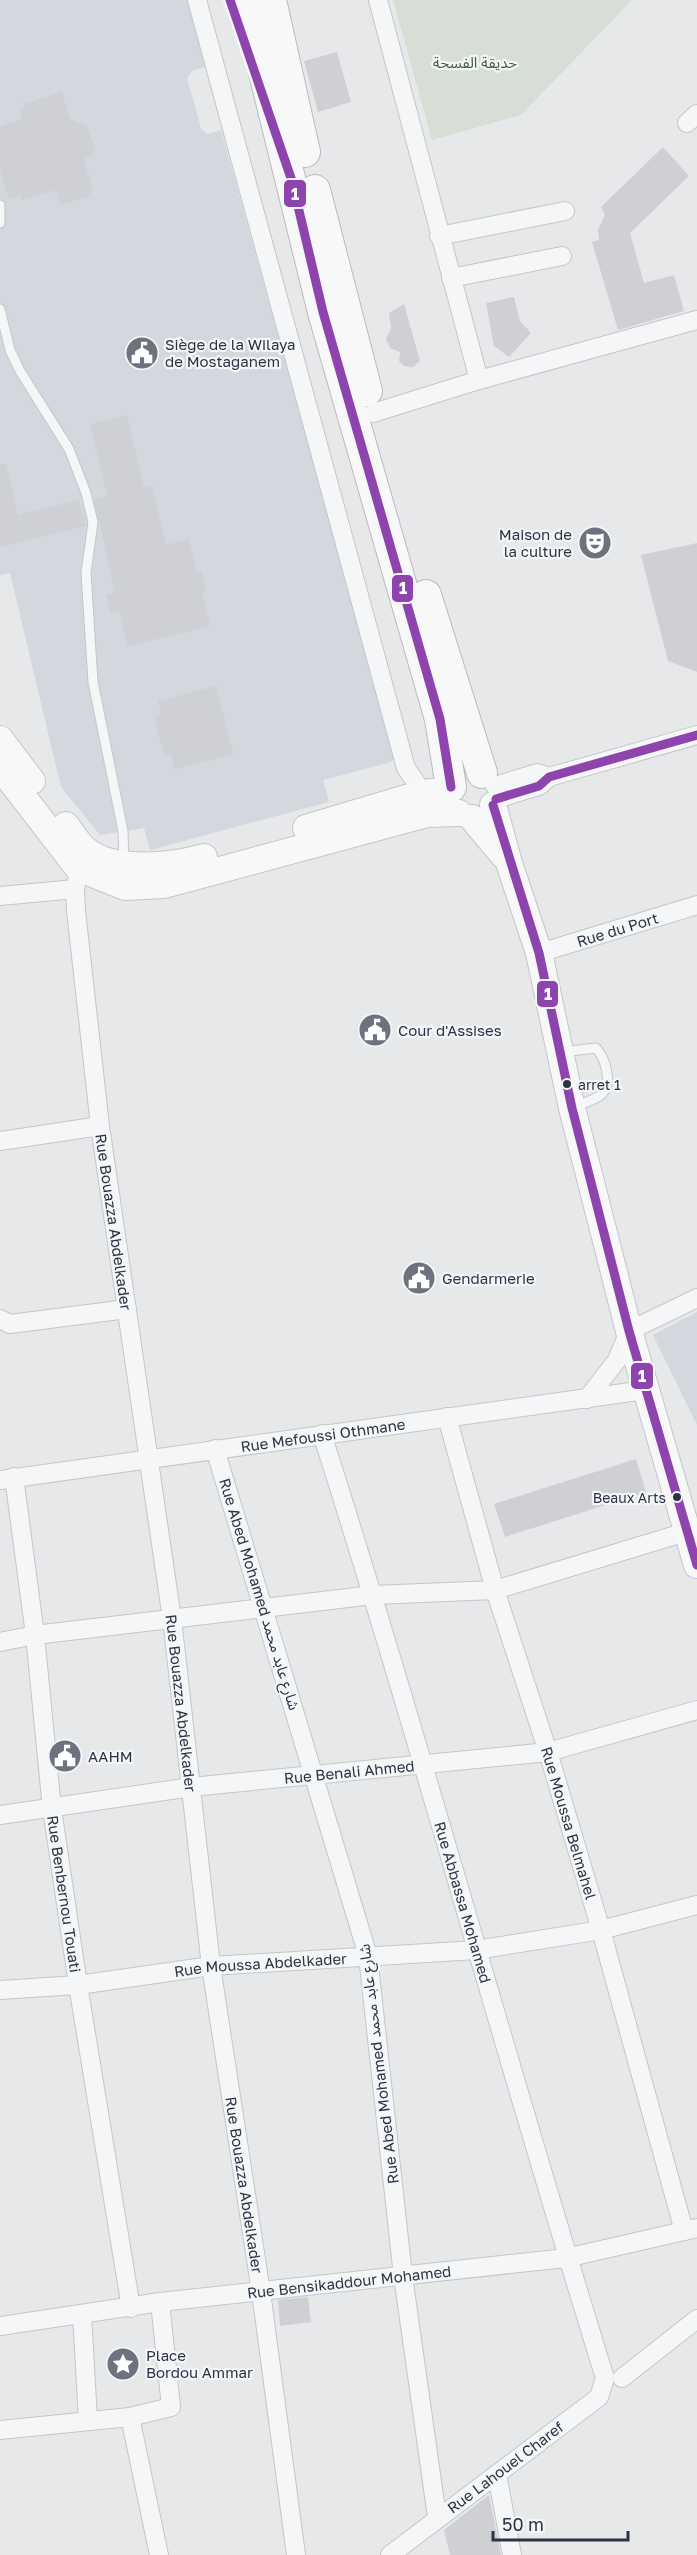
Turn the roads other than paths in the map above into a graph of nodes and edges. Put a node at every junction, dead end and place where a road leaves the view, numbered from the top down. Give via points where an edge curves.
1 (197, 0) edge
2 (230, 0) edge
3 (246, 0) edge
4 (256, 0) edge
5 (272, 0) edge
6 (378, 0) edge
7 (301, 177) junction
8 (0, 205) edge
9 (565, 211) dead end
10 (0, 223) edge
11 (439, 236) junction
12 (562, 256) dead end
13 (451, 278) junction
14 (0, 309) edge
15 (697, 320) edge
16 (479, 380) junction
17 (373, 413) junction
18 (697, 735) edge
19 (0, 739) edge
20 (0, 767) edge
21 (469, 796) junction
22 (79, 869) junction
23 (125, 875) junction
24 (0, 896) edge
25 (697, 905) edge
26 (539, 953) junction
27 (560, 1052) junction
28 (572, 1108) junction
29 (100, 1126) junction
30 (0, 1141) edge
31 (697, 1298) edge
32 (127, 1309) junction
33 (0, 1319) edge
34 (629, 1331) junction
35 (645, 1390) junction
36 (587, 1399) junction
37 (447, 1417) junction
38 (322, 1434) junction
39 (214, 1449) junction
40 (149, 1460) junction
41 (7, 1479) edge
42 (686, 1532) junction
43 (697, 1565) edge
44 (495, 1590) junction
45 (374, 1595) junction
46 (264, 1607) junction
47 (172, 1619) junction
48 (35, 1635) junction
49 (0, 1642) edge
50 (697, 1710) edge
51 (548, 1752) junction
52 (422, 1763) junction
53 (315, 1773) junction
54 (191, 1787) junction
55 (52, 1809) junction
56 (0, 1815) edge
57 (697, 1905) edge
58 (601, 1930) junction
59 (476, 1950) junction
60 (368, 1956) junction
61 (211, 1966) junction
62 (78, 1984) junction
63 (0, 1990) edge
64 (690, 2229) edge
65 (566, 2258) junction
66 (402, 2276) junction
67 (261, 2292) junction
68 (160, 2302) junction
69 (131, 2308) junction
70 (82, 2314) junction
71 (697, 2319) edge
72 (0, 2326) edge
73 (602, 2372) joint
74 (622, 2378) dead end
75 (130, 2417) junction
76 (88, 2420) junction
77 (0, 2430) edge
78 (497, 2474) junction
79 (438, 2517) junction
80 (159, 2555) edge
81 (296, 2555) edge
82 (390, 2555) edge
83 (512, 2555) edge

1 - 21 street via 406,768
2 - 7 highway
3 - 7 highway
4 - 7 highway
5 - 7 highway
6 - 11 street
7 - 17 highway
7 - 21 highway via 323,312 440,719
8 - 10 lane
9 - 11 street
11 - 13 street
12 - 13 street
13 - 16 street
14 - 23 lane via 10,350 69,449 93,522 86,573 93,681 123,831
15 - 16 street
16 - 17 street
17 - 21 highway via 461,714
18 - 21 street via 549,777 539,786
19 - 22 main road
20 - 22 main road
21 - 23 main road via 180,864 148,866
21 - 23 main road via 427,814 164,885
21 - 26 main road via 509,863
22 - 23 main road
22 - 24 street
22 - 29 street, Rue Bouazza Abdelkader
25 - 26 street, Rue du Port
26 - 27 main road
27 - 28 main road
27 - 28 lane via 596,1048 608,1082 602,1093
28 - 34 main road
29 - 30 street
29 - 32 street, Rue Bouazza Abdelkader
31 - 34 street
32 - 33 street via 10,1324
32 - 40 street, Rue Bouazza Abdelkader
34 - 35 main road
34 - 36 street via 618,1360
35 - 36 street, Rue Mefoussi Othmane
35 - 42 main road
36 - 37 street, Rue Mefoussi Othmane
37 - 38 street, Rue Mefoussi Othmane
37 - 44 street, Rue Moussa Belmahel
38 - 39 street, Rue Mefoussi Othmane
38 - 45 street, Rue Abbassa Mohamed
39 - 40 street, Rue Mefoussi Othmane
39 - 46 street, Rue Abed Mohamed شارع عابد محمد
40 - 41 street, Rue Mefoussi Othmane
40 - 47 street, Rue Bouazza Abdelkader
41 - 48 street, Rue Benbernou Touati
42 - 43 main road
42 - 44 street
44 - 45 street
44 - 51 street, Rue Moussa Belmahel
45 - 46 street
45 - 52 street, Rue Abbassa Mohamed
46 - 47 street
46 - 53 street, Rue Abed Mohamed شارع عابد محمد
47 - 48 street
47 - 54 street, Rue Bouazza Abdelkader
48 - 49 street
48 - 55 street, Rue Benbernou Touati
50 - 51 street, Rue Benali Ahmed
51 - 52 street, Rue Benali Ahmed
51 - 58 street, Rue Moussa Belmahel
52 - 53 street, Rue Benali Ahmed
52 - 59 street, Rue Abbassa Mohamed
53 - 54 street, Rue Benali Ahmed
53 - 60 street, Rue Abed Mohamed شارع عابد محمد
54 - 55 street, Rue Benali Ahmed
54 - 61 street, Rue Bouazza Abdelkader
55 - 56 street, Rue Benali Ahmed
55 - 62 street, Rue Benbernou Touati
57 - 58 street, Rue Moussa Abdelkader
58 - 59 street, Rue Moussa Abdelkader
58 - 64 street, Rue Moussa Belmahel
59 - 60 street, Rue Moussa Abdelkader
59 - 65 street, Rue Abbassa Mohamed
60 - 61 street, Rue Moussa Abdelkader
60 - 66 street, Rue Abed Mohamed شارع عابد محمد
61 - 62 street, Rue Moussa Abdelkader
61 - 67 street, Rue Bouazza Abdelkader
62 - 63 street, Rue Moussa Abdelkader
62 - 69 street, Rue Benbernou Touati
64 - 65 street, Rue Bensikaddour Mohamed
65 - 66 street, Rue Bensikaddour Mohamed
65 - 73 street, Rue Abbassa Mohamed
66 - 67 street, Rue Bensikaddour Mohamed
66 - 79 street, Rue Abed Mohamed شارع عابد محمد
67 - 68 street, Rue Bensikaddour Mohamed
67 - 81 street, Rue Bouazza Abdelkader
68 - 69 street, Rue Bensikaddour Mohamed
68 - 75 street via 171,2405
69 - 70 street, Rue Bensikaddour Mohamed
70 - 72 street, Rue Bensikaddour Mohamed
70 - 76 street
71 - 74 street
73 - 78 street, Rue Lahouel Charef via 604,2385 599,2397
75 - 76 street
75 - 80 street
76 - 77 street
78 - 79 street, Rue Lahouel Charef
78 - 83 street
79 - 82 street, Rue Lahouel Charef

